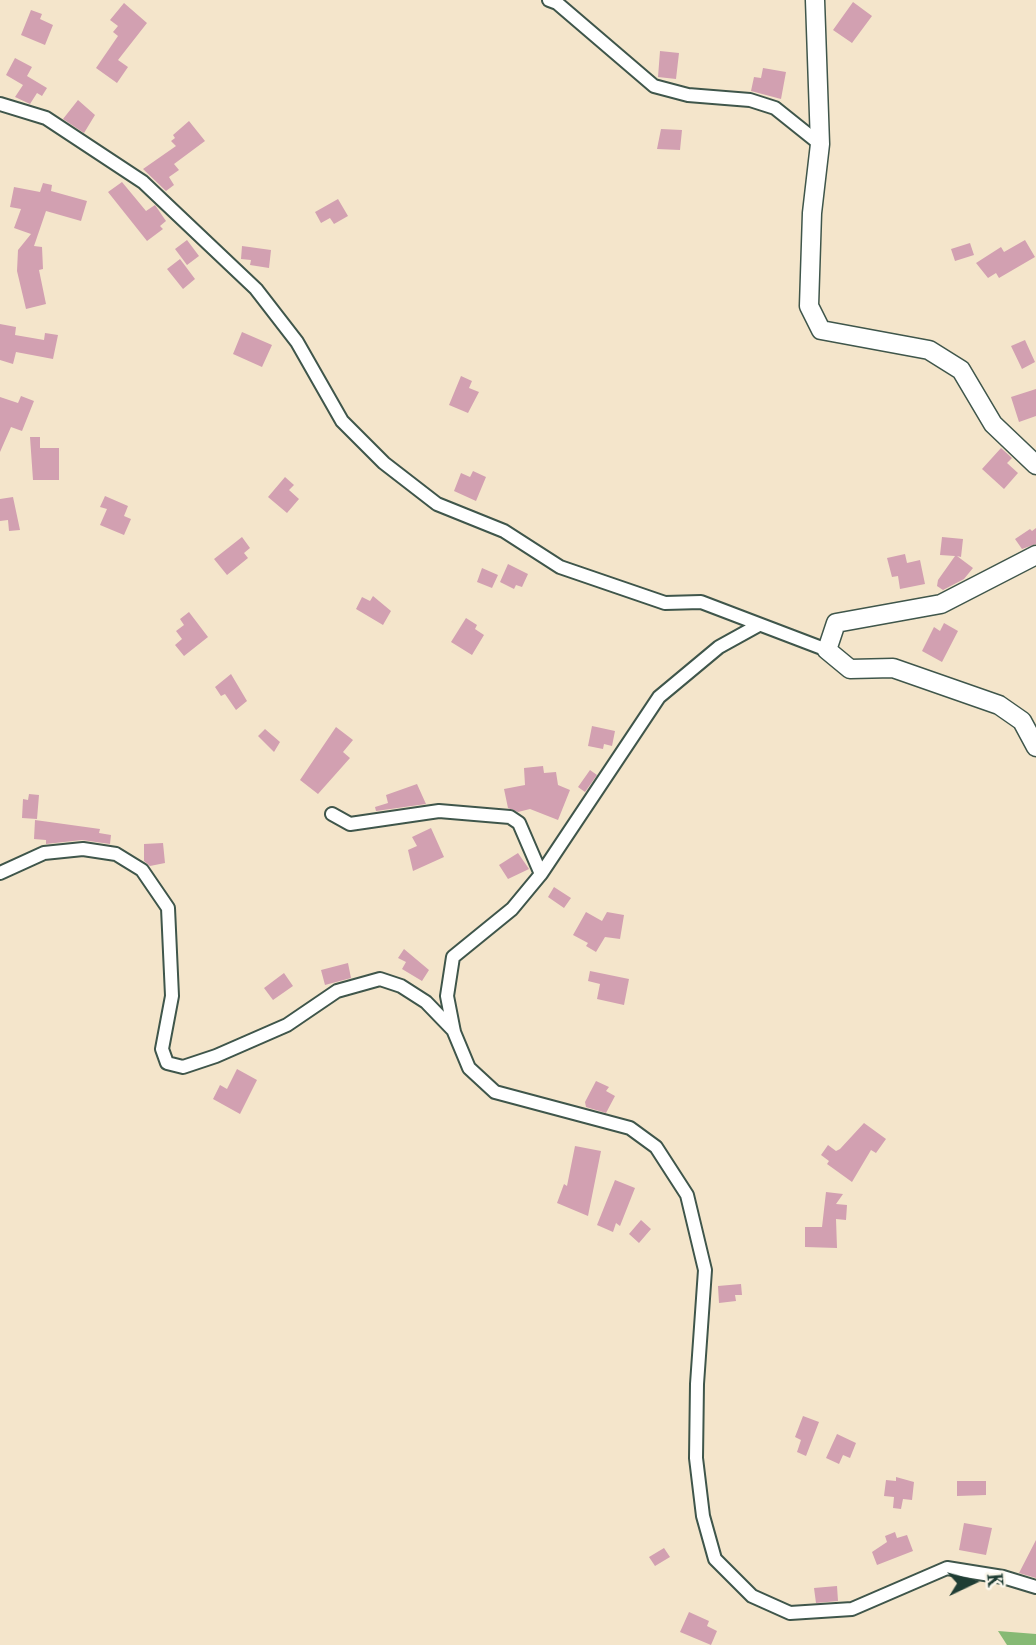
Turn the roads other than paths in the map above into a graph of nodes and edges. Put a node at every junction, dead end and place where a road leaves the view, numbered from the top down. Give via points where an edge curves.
1 (549, 0) edge
2 (815, 0) edge
3 (0, 104) edge
4 (820, 145) junction
5 (1036, 465) edge
6 (1036, 555) edge
7 (757, 626) junction
8 (827, 650) junction
9 (1036, 747) edge
10 (332, 814) dead end
11 (0, 873) edge
12 (541, 874) junction
13 (454, 1031) junction
14 (1036, 1587) edge

1 - 4 street via 654,86 775,108
2 - 4 street
3 - 7 street via 46,118 143,182 256,289 297,342 342,421 384,463 437,503 504,531 560,567 664,603 701,602 740,614
4 - 5 street via 808,306 821,330 929,350 961,370 993,424
6 - 8 street via 941,604 836,623
7 - 8 street
7 - 12 street via 719,647 659,697
8 - 9 street via 850,669 892,668 999,705 1022,721
10 - 12 street via 350,824 439,811 510,817 519,823
11 - 13 street via 44,853 83,849 116,854 142,870 168,908 172,996 162,1049 167,1063 183,1067 216,1056 288,1025 337,992 380,979 426,1002
12 - 13 street via 512,909 453,957 447,996
13 - 14 street via 469,1068 495,1092 630,1128 656,1147 687,1195 705,1270 696,1446 703,1516 715,1559 752,1596 790,1613 852,1609 947,1568

